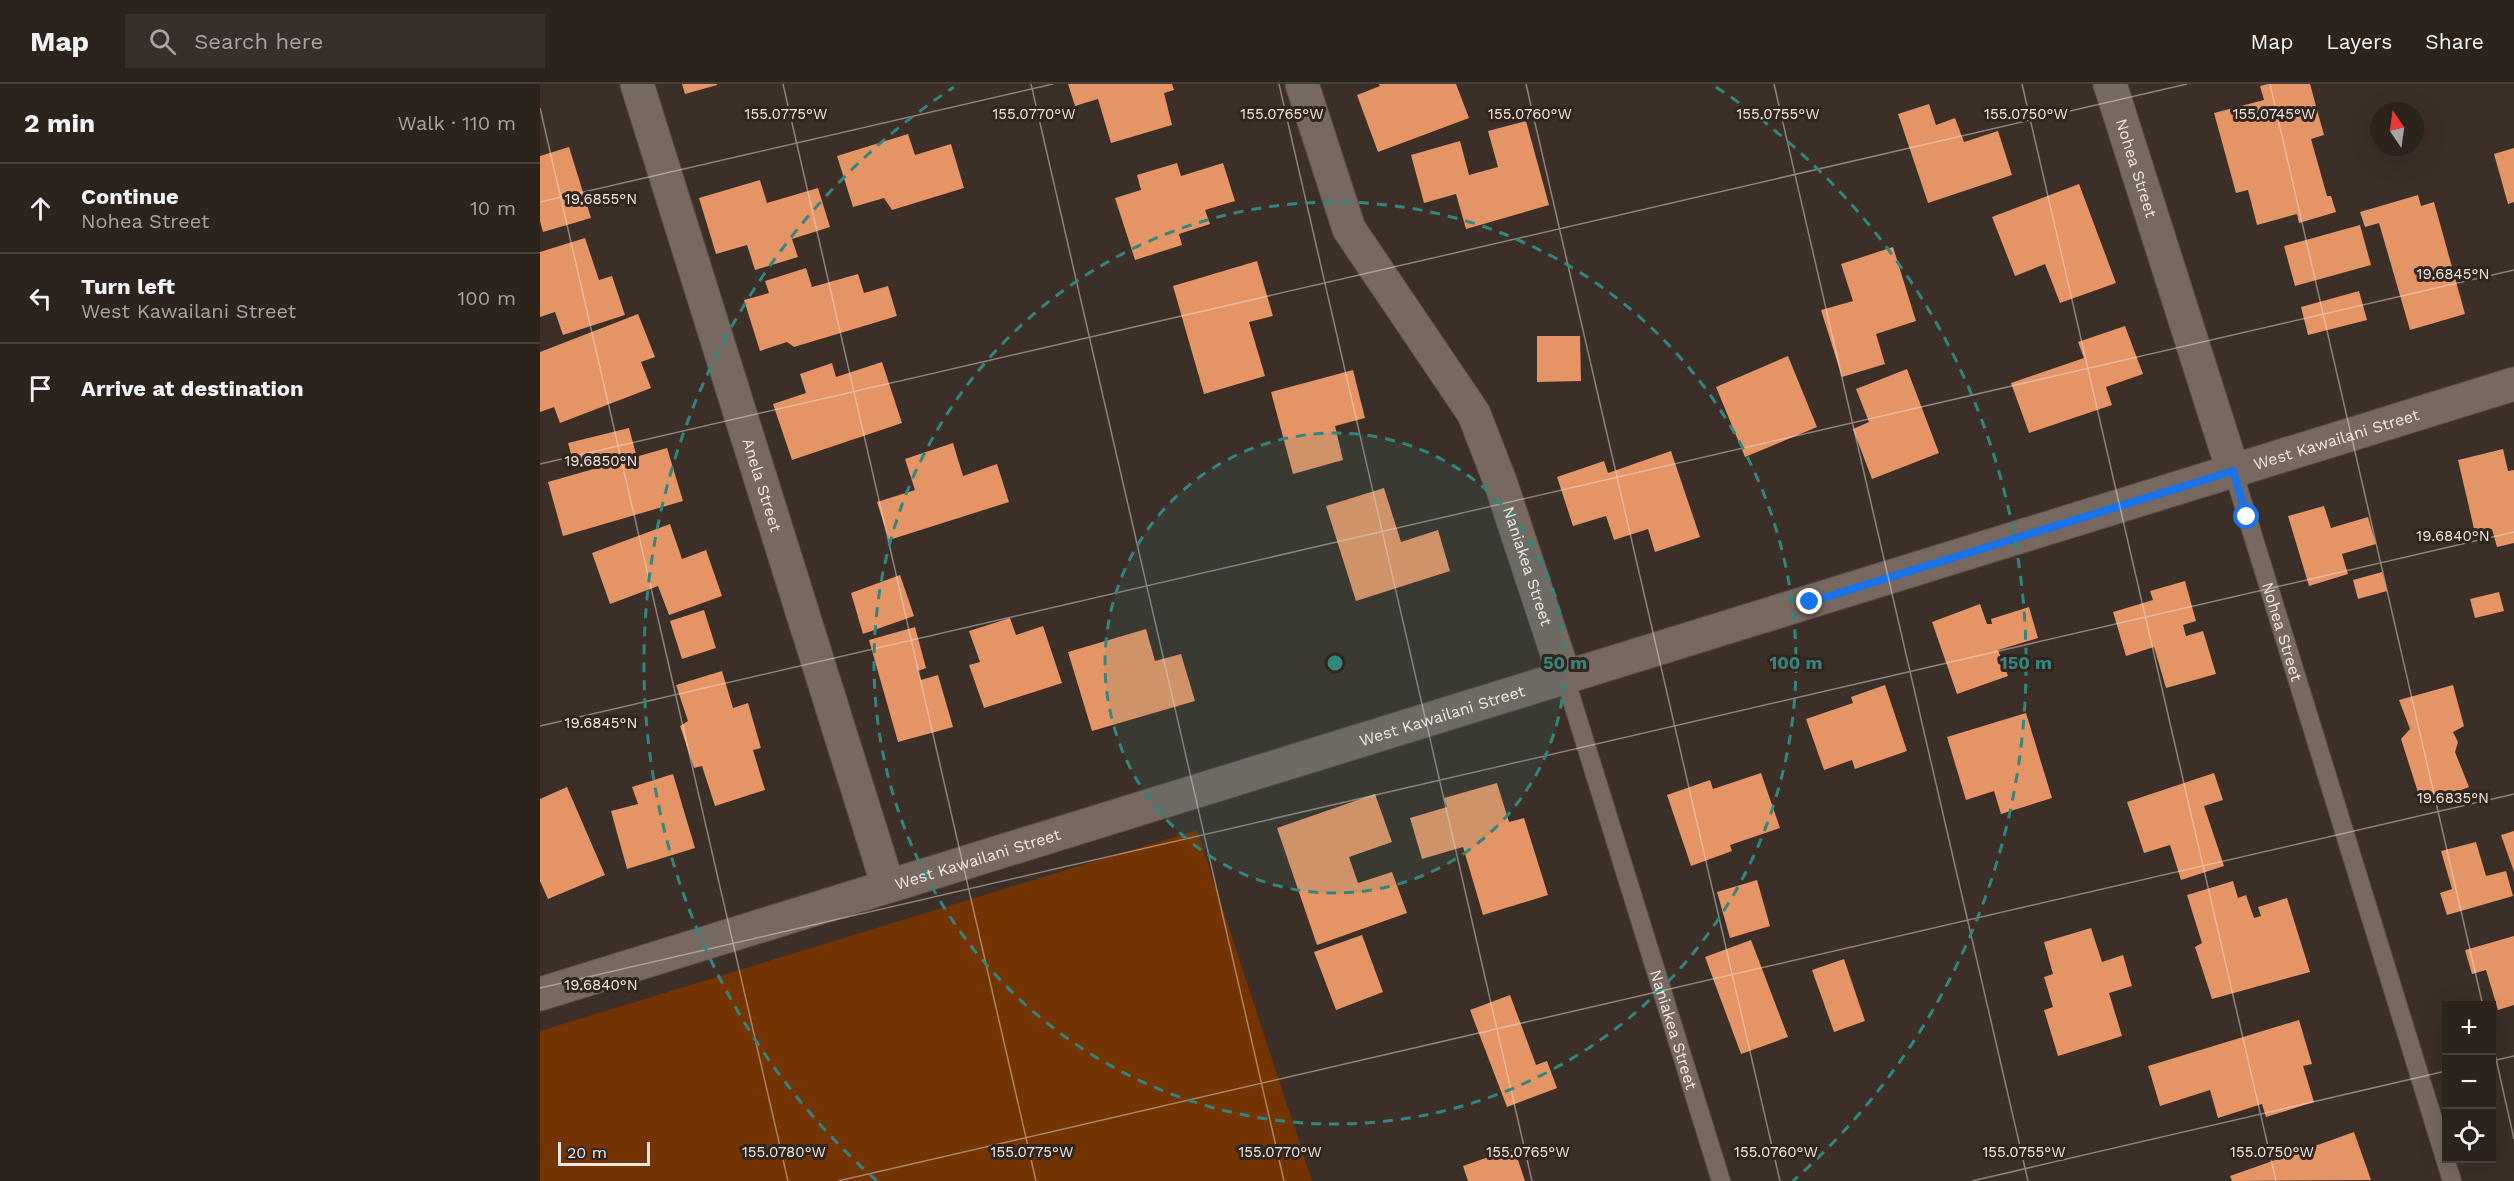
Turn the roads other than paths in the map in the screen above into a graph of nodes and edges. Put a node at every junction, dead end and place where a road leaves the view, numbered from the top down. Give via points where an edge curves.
1 (637, 84) edge
2 (1302, 84) edge
3 (2110, 84) edge
4 (2514, 384) edge
5 (2233, 471) junction
6 (1565, 678) junction
7 (888, 886) junction
8 (540, 994) edge
9 (1721, 1181) edge
10 (2452, 1181) edge

1 - 7 street, Anela Street
2 - 6 street, Naniakea Street via 1349,229 1474,414
3 - 5 street, Nohea Street
4 - 5 street, West Kawailani Street
5 - 6 street, West Kawailani Street
5 - 10 lane, Nohea Street
6 - 7 street, West Kawailani Street
6 - 9 lane, Naniakea Street
7 - 8 street, West Kawailani Street

